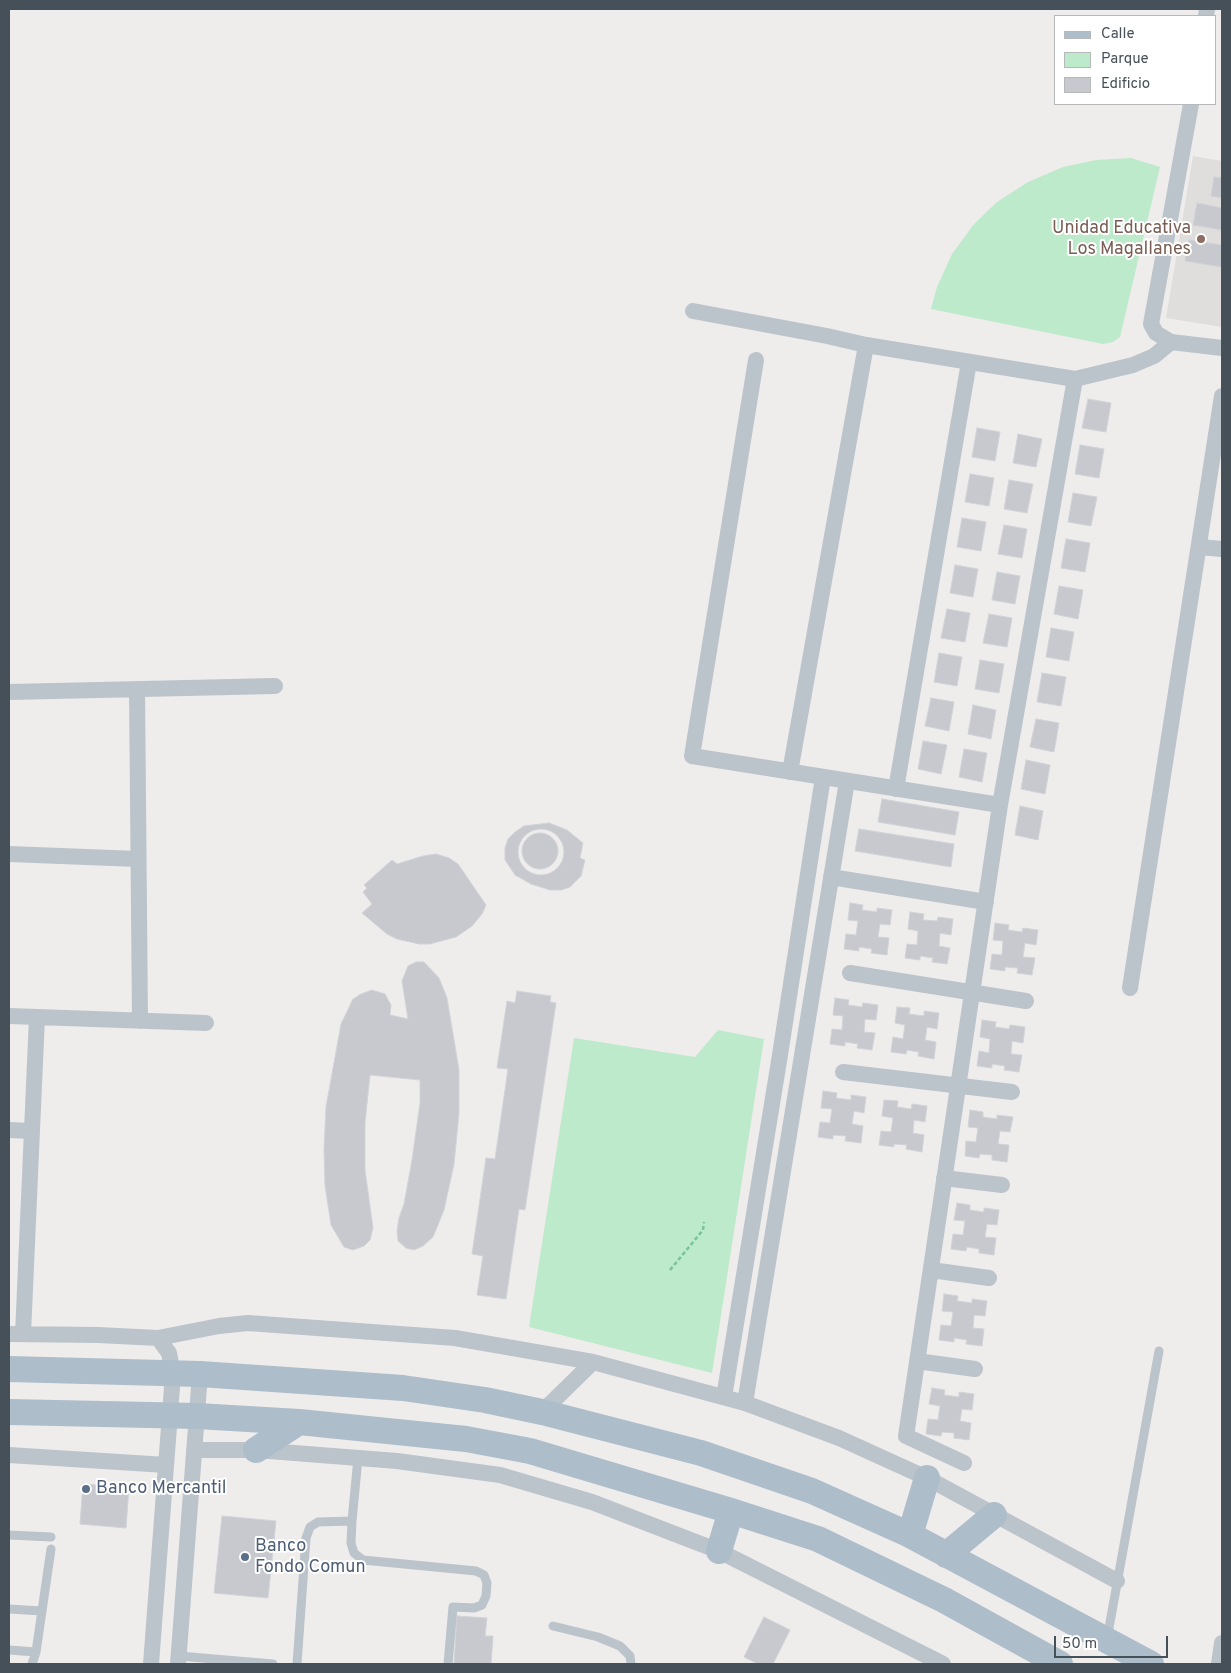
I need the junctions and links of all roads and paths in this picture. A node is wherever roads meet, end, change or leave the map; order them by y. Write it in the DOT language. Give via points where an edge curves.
graph roads {
  1 [pos="1191,105"];
  2 [pos="693,311"];
  3 [pos="1171,342"];
  4 [pos="866,346"];
  5 [pos="1222,348"];
  6 [pos="756,360"];
  7 [pos="969,362"];
  8 [pos="1075,378"];
  9 [pos="1222,396"];
  10 [pos="1199,547"];
  11 [pos="1222,549"];
  12 [pos="275,686"];
  13 [pos="137,689"];
  14 [pos="9,692"];
  15 [pos="790,772"];
  16 [pos="823,777"];
  17 [pos="847,781"];
  18 [pos="896,789"];
  19 [pos="1000,806"];
  20 [pos="9,854"];
  21 [pos="138,859"];
  22 [pos="831,877"];
  23 [pos="986,902"];
  24 [pos="850,973"];
  25 [pos="1130,988"];
  26 [pos="972,992"];
  27 [pos="1026,1001"];
  28 [pos="9,1016"];
  29 [pos="37,1017"];
  30 [pos="140,1021"];
  31 [pos="206,1023"];
  32 [pos="780,1055"];
  33 [pos="801,1058"];
  34 [pos="844,1072"];
  35 [pos="958,1085"];
  36 [pos="1012,1092"];
  37 [pos="9,1130"];
  38 [pos="32,1131"];
  39 [pos="944,1178"];
  40 [pos="1002,1185"];
  41 [pos="704,1222"];
  42 [pos="670,1270"];
  43 [pos="931,1270"];
  44 [pos="989,1278"];
  45 [pos="16,1334"];
  46 [pos="158,1338"];
  47 [pos="1159,1351"];
  48 [pos="917,1361"];
  49 [pos="593,1362"];
  50 [pos="9,1369"];
  51 [pos="975,1369"];
  52 [pos="173,1374"];
  53 [pos="200,1374"];
  54 [pos="724,1397"];
  55 [pos="745,1403"];
  56 [pos="9,1412"];
  57 [pos="542,1412"];
  58 [pos="169,1415"];
  59 [pos="197,1416"];
  60 [pos="299,1422"];
  61 [pos="194,1450"];
  62 [pos="256,1450"];
  63 [pos="9,1455"];
  64 [pos="358,1458"];
  65 [pos="964,1463"];
  66 [pos="166,1466"];
  67 [pos="927,1478"];
  68 [pos="731,1511"];
  69 [pos="994,1516"];
  70 [pos="352,1522"];
  71 [pos="9,1535"];
  72 [pos="910,1535"];
  73 [pos="52,1537"];
  74 [pos="51,1549"];
  75 [pos="719,1551"];
  76 [pos="946,1555"];
  77 [pos="1117,1582"];
  78 [pos="9,1609"];
  79 [pos="42,1611"];
  80 [pos="553,1626"];
  81 [pos="1106,1640"];
  82 [pos="1222,1643"];
  83 [pos="9,1650"];
  84 [pos="36,1652"];
  85 [pos="178,1660"];
  86 [pos="1220,1662"];
  87 [pos="32,1664"];
  88 [pos="151,1664"];
  89 [pos="273,1664"];
  90 [pos="297,1664"];
  91 [pos="448,1664"];
  92 [pos="631,1664"];
  93 [pos="944,1664"];
  94 [pos="1060,1664"];
  95 [pos="1151,1664"];
  1 -- 3 [label="street" via="1151,324 1156,333"];
  2 -- 4 [label="street"];
  3 -- 5 [label="street"];
  3 -- 8 [label="street" via="1154,356 1133,365"];
  4 -- 7 [label="street"];
  4 -- 15 [label="street"];
  6 -- 15 [label="street" via="692,756"];
  7 -- 8 [label="street"];
  7 -- 18 [label="street"];
  8 -- 19 [label="street"];
  9 -- 10 [label="street"];
  10 -- 11 [label="street"];
  10 -- 25 [label="street"];
  12 -- 13 [label="street"];
  13 -- 14 [label="street"];
  13 -- 21 [label="street"];
  15 -- 16 [label="street"];
  16 -- 17 [label="street"];
  16 -- 32 [label="street"];
  17 -- 18 [label="street"];
  17 -- 22 [label="street"];
  18 -- 19 [label="street"];
  19 -- 23 [label="street"];
  20 -- 21 [label="street"];
  21 -- 30 [label="street"];
  22 -- 23 [label="street"];
  22 -- 33 [label="street"];
  23 -- 26 [label="street"];
  24 -- 26 [label="street"];
  26 -- 27 [label="street"];
  26 -- 35 [label="street"];
  28 -- 29 [label="street"];
  29 -- 30 [label="street"];
  29 -- 38 [label="street"];
  30 -- 31 [label="street"];
  32 -- 33 [label="street"];
  32 -- 54 [label="street"];
  33 -- 55 [label="street"];
  34 -- 35 [label="street"];
  35 -- 36 [label="street"];
  35 -- 39 [label="street"];
  37 -- 38 [label="street"];
  38 -- 45 [label="street"];
  39 -- 40 [label="street"];
  39 -- 43 [label="street"];
  41 -- 42 [label="path" via="703,1230"];
  43 -- 44 [label="street"];
  43 -- 48 [label="street"];
  45 -- 46 [label="street"];
  46 -- 49 [label="street" via="248,1323 455,1338"];
  46 -- 52 [label="street" via="169,1353"];
  47 -- 77 [label="lane"];
  48 -- 51 [label="street"];
  48 -- 65 [label="street" via="906,1436"];
  49 -- 54 [label="street"];
  49 -- 57 [label="street"];
  50 -- 52 [label="main road"];
  52 -- 53 [label="main road"];
  52 -- 58 [label="street"];
  53 -- 57 [label="main road" via="403,1388"];
  53 -- 59 [label="street"];
  54 -- 55 [label="street"];
  55 -- 67 [label="street" via="839,1438"];
  56 -- 58 [label="main road"];
  57 -- 72 [label="main road" via="701,1453 812,1491"];
  58 -- 59 [label="main road"];
  58 -- 66 [label="street"];
  59 -- 60 [label="main road"];
  59 -- 61 [label="street"];
  60 -- 62 [label="main road"];
  60 -- 68 [label="main road" via="466,1439 530,1451"];
  61 -- 62 [label="street"];
  61 -- 85 [label="street"];
  62 -- 64 [label="street"];
  63 -- 66 [label="street"];
  64 -- 70 [label="lane"];
  64 -- 75 [label="street" via="396,1460 500,1475 592,1502"];
  66 -- 88 [label="street"];
  67 -- 69 [label="street"];
  67 -- 72 [label="main road"];
  68 -- 75 [label="main road"];
  68 -- 94 [label="main road" via="818,1539 944,1600"];
  69 -- 76 [label="main road"];
  69 -- 77 [label="street"];
  70 -- 90 [label="lane" via="318,1522 310,1527 306,1538"];
  70 -- 91 [label="lane" via="351,1544 354,1553 363,1560 476,1571 484,1575 487,1583 482,1604 474,1608 453,1607"];
  71 -- 73 [label="lane"];
  72 -- 76 [label="main road"];
  74 -- 79 [label="lane"];
  75 -- 93 [label="street"];
  76 -- 81 [label="main road"];
  77 -- 81 [label="lane"];
  78 -- 79 [label="lane"];
  79 -- 84 [label="lane"];
  80 -- 92 [label="lane" via="620,1646 630,1656"];
  81 -- 95 [label="main road"];
  82 -- 86 [label="street"];
  83 -- 84 [label="lane"];
  84 -- 87 [label="lane"];
  85 -- 89 [label="lane"];
}
